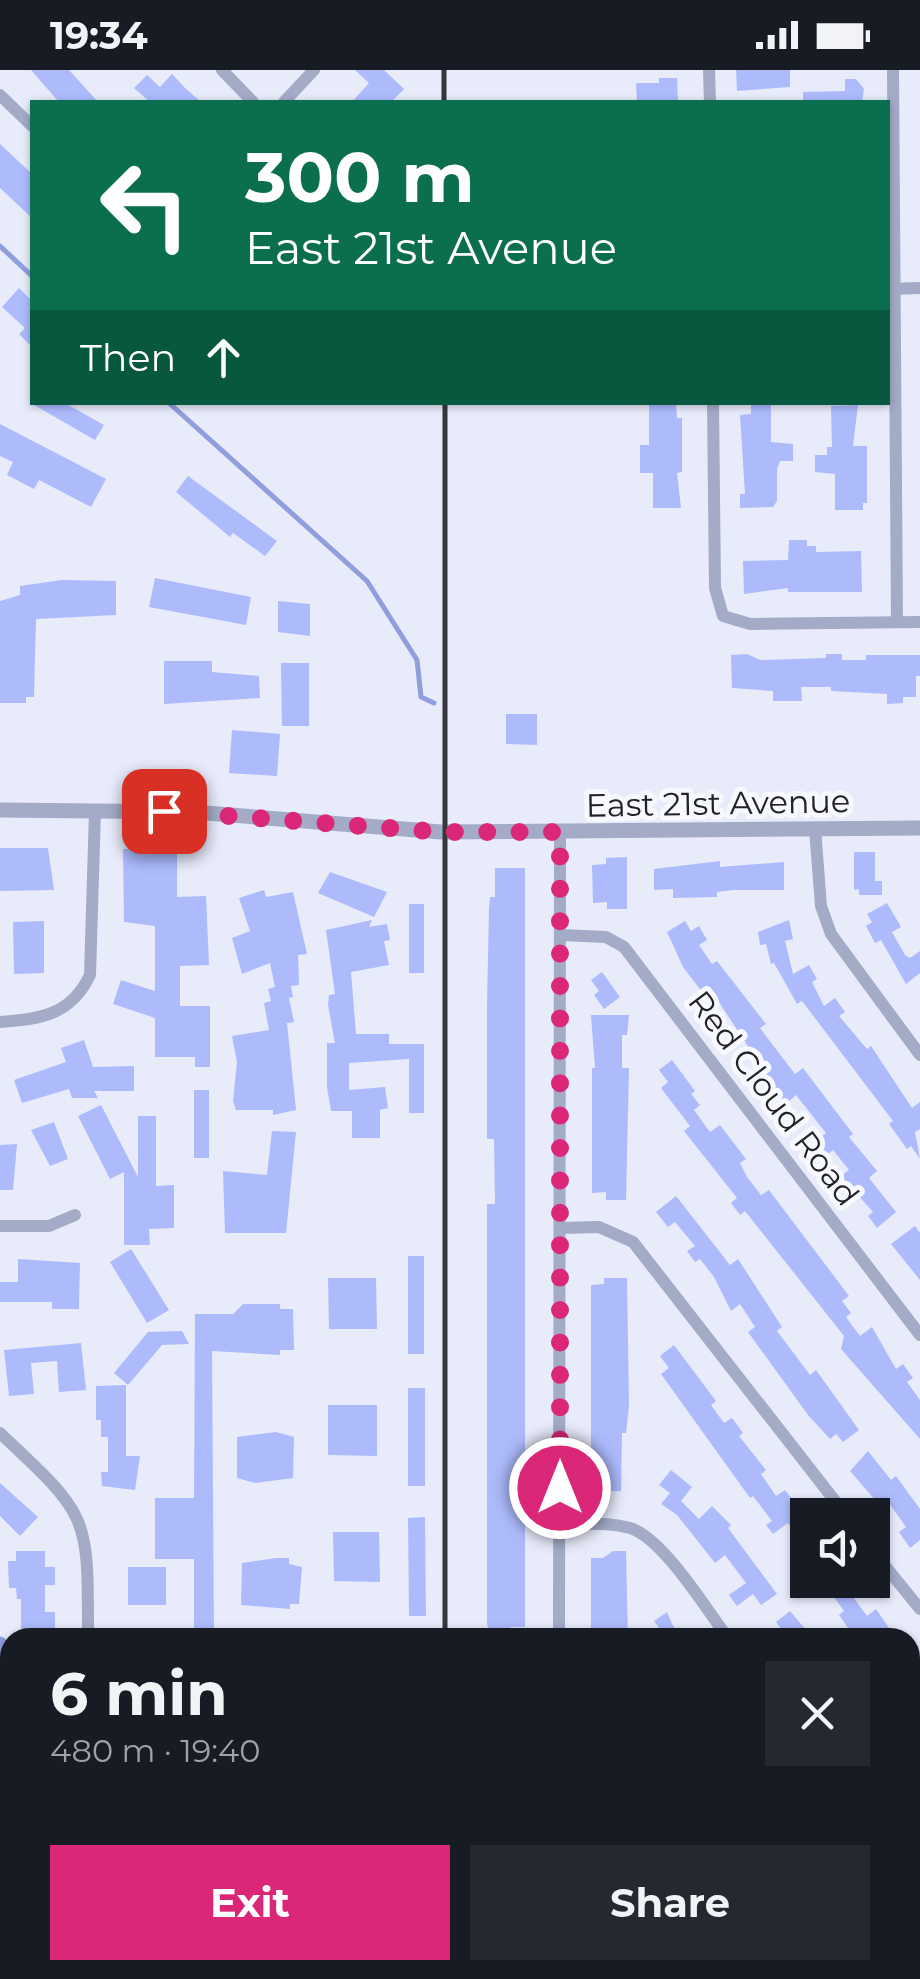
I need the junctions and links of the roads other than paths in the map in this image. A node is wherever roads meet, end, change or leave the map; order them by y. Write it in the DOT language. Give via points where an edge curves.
graph roads {
  1 [pos="222,70"];
  2 [pos="314,70"];
  3 [pos="709,70"];
  4 [pos="893,70"];
  5 [pos="0,95"];
  6 [pos="251,100"];
  7 [pos="286,100"];
  8 [pos="710,100"];
  9 [pos="30,124"];
  10 [pos="920,288"];
  11 [pos="890,289"];
  12 [pos="713,405"];
  13 [pos="898,622"];
  14 [pos="920,622"];
  15 [pos="0,810"];
  16 [pos="95,810"];
  17 [pos="920,828"];
  18 [pos="815,829"];
  19 [pos="560,832"];
  20 [pos="562,935"];
  21 [pos="0,1022"];
  22 [pos="920,1056"];
  23 [pos="75,1215"];
  24 [pos="0,1226"];
  25 [pos="560,1228"];
  26 [pos="920,1335"];
  27 [pos="0,1433"];
  28 [pos="833,1498"];
  29 [pos="560,1524"];
  30 [pos="890,1572"];
  31 [pos="920,1610"];
  32 [pos="88,1628"];
  33 [pos="559,1628"];
  34 [pos="720,1628"];
  1 -- 6 [label="street"];
  2 -- 7 [label="street"];
  3 -- 8 [label="street"];
  4 -- 11 [label="street"];
  5 -- 9 [label="street"];
  10 -- 11 [label="street"];
  11 -- 13 [label="street"];
  12 -- 13 [label="street" via="715,588 723,616 750,624"];
  13 -- 14 [label="street"];
  15 -- 16 [label="street, East 21st Avenue"];
  16 -- 19 [label="street, East 21st Avenue"];
  16 -- 21 [label="street" via="90,975 64,1010"];
  17 -- 18 [label="street, East 21st Avenue"];
  18 -- 19 [label="street, East 21st Avenue"];
  18 -- 22 [label="street" via="821,906 831,934"];
  19 -- 20 [label="street"];
  20 -- 25 [label="street"];
  20 -- 26 [label="street, Red Cloud Road" via="606,937 624,947"];
  23 -- 24 [label="street" via="50,1226"];
  25 -- 28 [label="street" via="599,1227 634,1242"];
  25 -- 29 [label="street"];
  27 -- 32 [label="street" via="68,1498 81,1520 88,1546"];
  29 -- 33 [label="street"];
  29 -- 34 [label="street" via="614,1525 653,1540"];
  30 -- 31 [label="street"];
}
